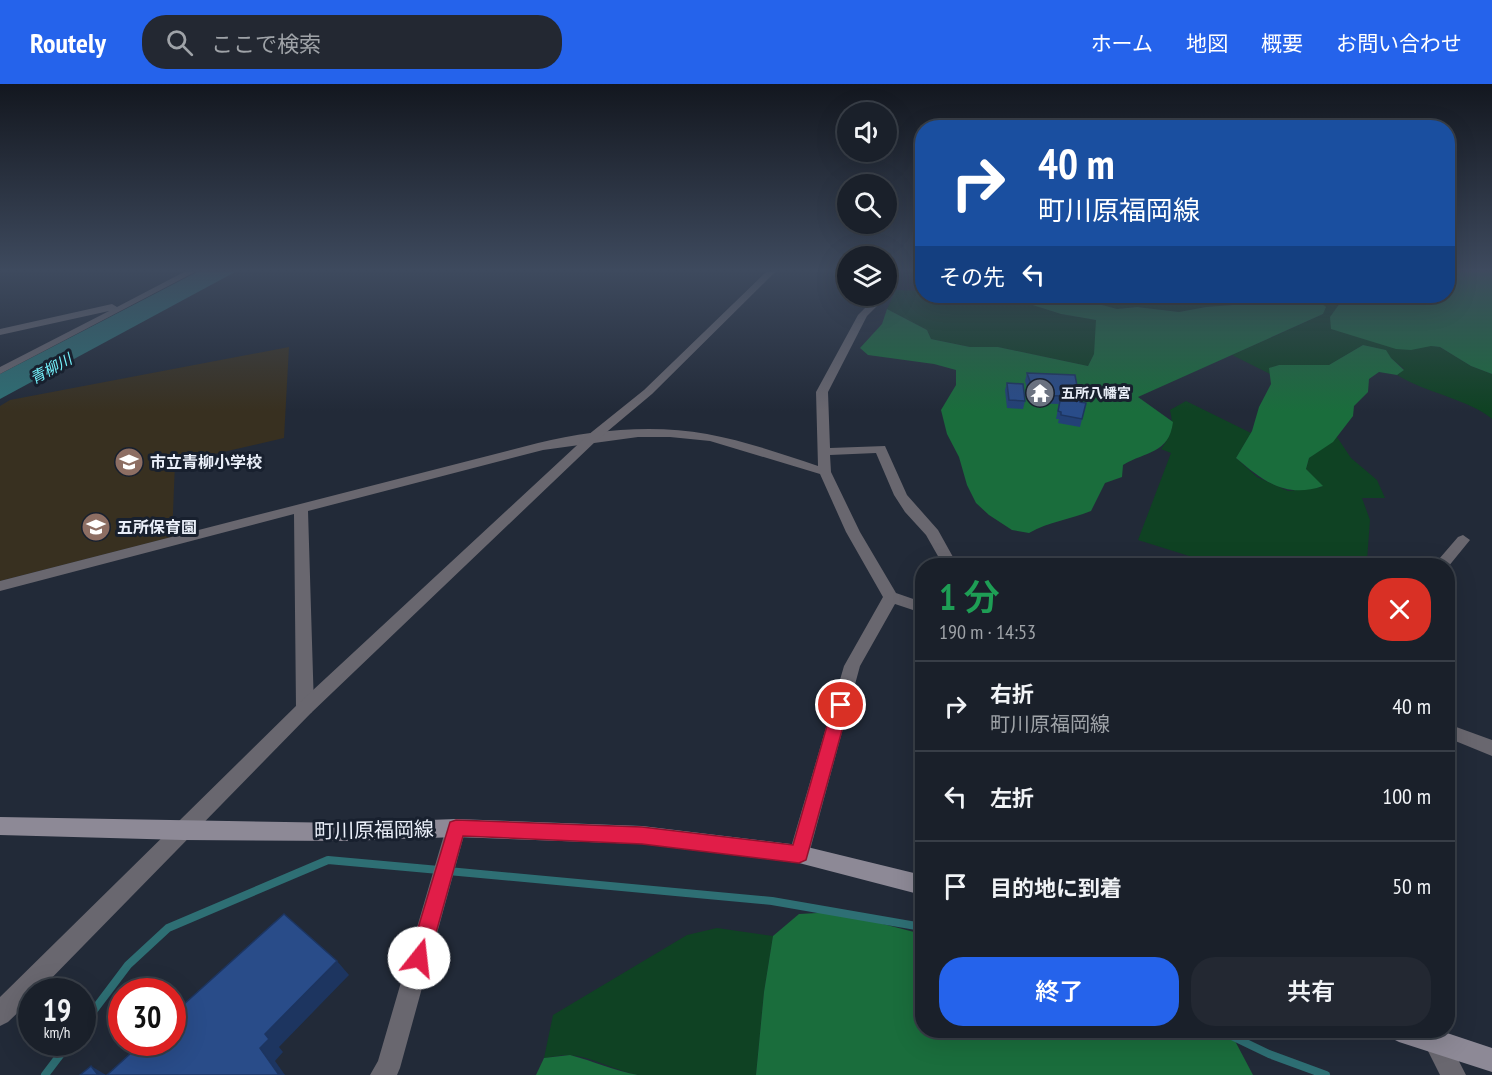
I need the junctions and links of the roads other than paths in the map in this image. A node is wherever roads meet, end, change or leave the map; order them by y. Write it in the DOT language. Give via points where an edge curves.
graph roads {
  1 [pos="63,318"];
  2 [pos="102,318"];
  3 [pos="724,318"];
  4 [pos="861,318"];
  5 [pos="0,332"];
  6 [pos="0,371"];
  7 [pos="592,438"];
  8 [pos="824,452"];
  9 [pos="825,472"];
  10 [pos="301,508"];
  11 [pos="1463,540"];
  12 [pos="945,558"];
  13 [pos="1447,558"];
  14 [pos="0,586"];
  15 [pos="891,597"];
  16 [pos="915,606"];
  17 [pos="305,708"];
  18 [pos="1455,734"];
  19 [pos="1492,748"];
  20 [pos="0,826"];
  21 [pos="456,828"];
  22 [pos="183,831"];
  23 [pos="799,854"];
  24 [pos="915,883"];
  25 [pos="0,1014"];
  26 [pos="1422,1038"];
  27 [pos="1436,1043"];
  28 [pos="1492,1060"];
  29 [pos="382,1075"];
  30 [pos="1454,1075"];
  1 -- 5 [label="street"];
  2 -- 6 [label="street"];
  3 -- 7 [label="street" via="648,392"];
  4 -- 8 [label="street" via="822,392"];
  7 -- 9 [label="street" via="670,434 726,442"];
  7 -- 10 [label="street" via="542,446"];
  7 -- 17 [label="street"];
  8 -- 9 [label="street"];
  8 -- 12 [label="street" via="881,449 894,484 935,537"];
  9 -- 15 [label="street"];
  10 -- 14 [label="street"];
  10 -- 17 [label="street"];
  11 -- 13 [label="street"];
  15 -- 16 [label="street"];
  15 -- 23 [label="street" via="852,666"];
  17 -- 22 [label="street"];
  18 -- 19 [label="street"];
  20 -- 22 [label="main road, 町川原福岡線"];
  21 -- 22 [label="main road, 町川原福岡線"];
  21 -- 23 [label="main road, 町川原福岡線" via="642,835"];
  21 -- 29 [label="street" via="388,1068"];
  22 -- 25 [label="street"];
  23 -- 24 [label="main road, 町川原福岡線"];
  26 -- 27 [label="main road"];
  27 -- 28 [label="main road"];
  27 -- 30 [label="street"];
}
